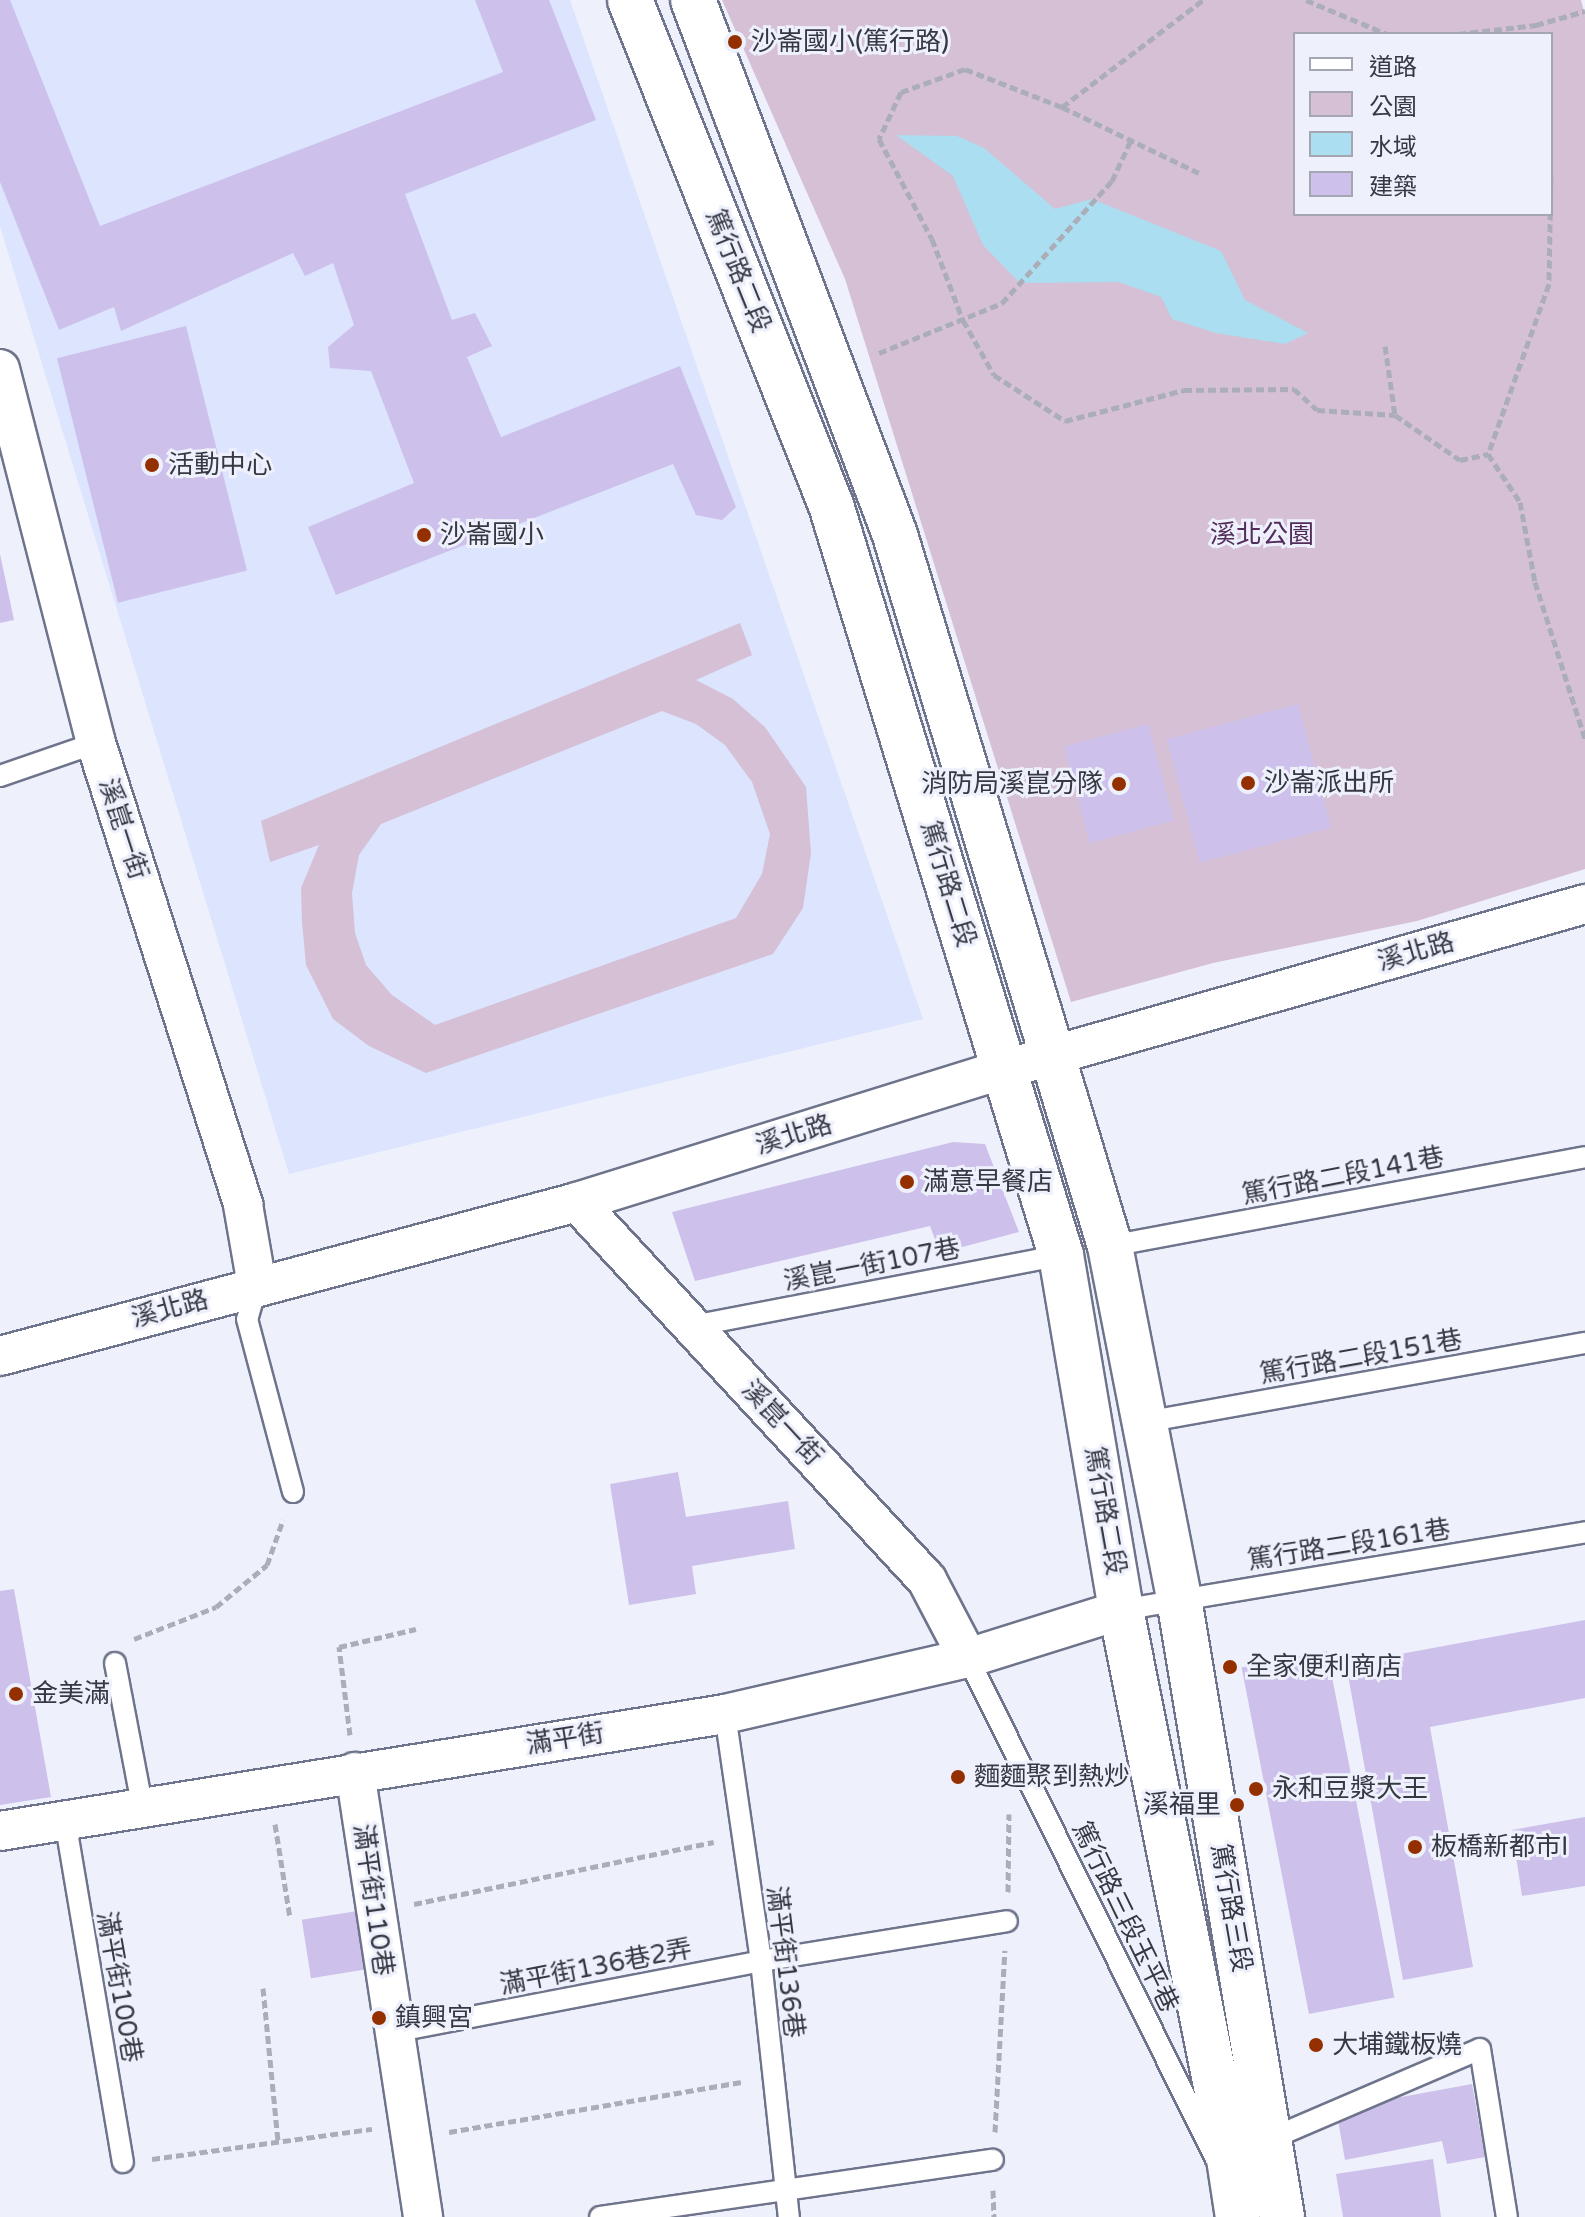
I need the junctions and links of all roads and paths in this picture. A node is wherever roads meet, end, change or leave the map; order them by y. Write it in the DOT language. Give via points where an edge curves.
graph roads {
  1 [pos="630,0"];
  2 [pos="693,0"];
  3 [pos="1203,0"];
  4 [pos="1306,0"];
  5 [pos="1585,11"];
  6 [pos="1536,25"];
  7 [pos="1382,32"];
  8 [pos="1475,32"];
  9 [pos="1537,32"];
  10 [pos="1062,107"];
  11 [pos="1131,140"];
  12 [pos="1199,173"];
  13 [pos="1550,216"];
  14 [pos="963,320"];
  15 [pos="1385,346"];
  16 [pos="879,353"];
  17 [pos="0,369"];
  18 [pos="1395,415"];
  19 [pos="1488,454"];
  20 [pos="1585,739"];
  21 [pos="96,743"];
  22 [pos="0,776"];
  23 [pos="1585,904"];
  24 [pos="1054,1055"];
  25 [pos="1005,1069"];
  26 [pos="1585,1157"];
  27 [pos="577,1202"];
  28 [pos="1110,1246"];
  29 [pos="1061,1255"];
  30 [pos="257,1285"];
  31 [pos="693,1326"];
  32 [pos="1585,1343"];
  33 [pos="0,1356"];
  34 [pos="1145,1422"];
  35 [pos="293,1492"];
  36 [pos="1585,1532"];
  37 [pos="1179,1599"];
  38 [pos="1121,1610"];
  39 [pos="416,1629"];
  40 [pos="968,1658"];
  41 [pos="115,1663"];
  42 [pos="725,1714"];
  43 [pos="1011,1745"];
  44 [pos="355,1772"];
  45 [pos="268,1784"];
  46 [pos="143,1810"];
  47 [pos="65,1820"];
  48 [pos="0,1831"];
  49 [pos="743,1836"];
  50 [pos="374,1912"];
  51 [pos="290,1918"];
  52 [pos="1007,1921"];
  53 [pos="761,1961"];
  54 [pos="263,1988"];
  55 [pos="393,2032"];
  56 [pos="773,2077"];
  57 [pos="408,2132"];
  58 [pos="1270,2139"];
  59 [pos="278,2142"];
  60 [pos="993,2160"];
  61 [pos="123,2162"];
  62 [pos="785,2191"];
  63 [pos="1237,2208"];
  64 [pos="423,2217"];
  65 [pos="600,2217"];
  66 [pos="789,2217"];
  67 [pos="994,2217"];
  68 [pos="1282,2217"];
  69 [pos="1507,2217"];
  1 -- 25 [label="street, 篤行路二段" via="831,505"];
  2 -- 24 [label="street, 篤行路二段" via="895,535"];
  3 -- 10 [label="path"];
  4 -- 7 [label="path"];
  5 -- 6 [label="path"];
  6 -- 8 [label="path"];
  6 -- 9 [label="path"];
  10 -- 11 [label="path"];
  10 -- 14 [label="path" via="965,69 901,92 879,139 932,239"];
  11 -- 12 [label="path"];
  11 -- 14 [label="path" via="1112,181 1002,303"];
  13 -- 19 [label="path" via="1549,284"];
  14 -- 16 [label="path"];
  14 -- 18 [label="path" via="994,375 1065,421 1184,390 1294,389 1317,410"];
  15 -- 18 [label="path"];
  17 -- 21 [label="street, 溪崑一街"];
  18 -- 19 [label="path" via="1460,460"];
  19 -- 20 [label="path" via="1520,502 1535,582"];
  21 -- 22 [label="lane"];
  21 -- 30 [label="street, 溪崑一街" via="243,1205"];
  23 -- 24 [label="street, 溪北路"];
  24 -- 25 [label="street, 溪北路"];
  24 -- 28 [label="street, 篤行路二段"];
  25 -- 27 [label="street, 溪北路"];
  25 -- 29 [label="street, 篤行路二段"];
  26 -- 28 [label="lane, 篤行路二段141巷"];
  27 -- 30 [label="street, 溪北路"];
  27 -- 31 [label="street, 溪崑一街"];
  28 -- 34 [label="street, 篤行路二段"];
  29 -- 31 [label="lane, 溪崑一街107巷"];
  29 -- 38 [label="street, 篤行路二段"];
  30 -- 33 [label="street, 溪北路"];
  30 -- 35 [label="lane" via="247,1319"];
  31 -- 40 [label="street, 溪崑一街" via="927,1580"];
  32 -- 34 [label="lane, 篤行路二段151巷"];
  34 -- 37 [label="street, 篤行路二段"];
  35 -- 41 [label="path" via="267,1565 216,1607 114,1647"];
  36 -- 37 [label="lane, 篤行路二段161巷"];
  37 -- 38 [label="lane, 篤行路二段161巷"];
  37 -- 58 [label="street, 篤行路三段"];
  38 -- 40 [label="street, 滿平街"];
  38 -- 63 [label="street, 篤行路三段"];
  39 -- 44 [label="path" via="339,1647"];
  40 -- 42 [label="street, 滿平街"];
  40 -- 43 [label="lane, 篤行路三段玉平巷"];
  41 -- 46 [label="lane"];
  42 -- 44 [label="street, 滿平街"];
  42 -- 49 [label="lane, 滿平街136巷"];
  43 -- 52 [label="path"];
  43 -- 63 [label="lane, 篤行路三段玉平巷"];
  44 -- 45 [label="street, 滿平街"];
  44 -- 50 [label="street, 滿平街110巷"];
  45 -- 46 [label="street, 滿平街"];
  45 -- 51 [label="path"];
  46 -- 47 [label="street, 滿平街"];
  47 -- 48 [label="street, 滿平街"];
  47 -- 61 [label="lane, 滿平街100巷"];
  49 -- 50 [label="path"];
  49 -- 53 [label="lane, 滿平街136巷"];
  50 -- 55 [label="street, 滿平街110巷"];
  52 -- 53 [label="lane, 滿平街136巷2弄"];
  52 -- 60 [label="path"];
  53 -- 55 [label="lane, 滿平街136巷2弄"];
  53 -- 56 [label="lane, 滿平街136巷"];
  54 -- 59 [label="path"];
  55 -- 57 [label="street, 滿平街110巷"];
  56 -- 57 [label="path"];
  56 -- 62 [label="lane, 滿平街136巷"];
  57 -- 59 [label="path"];
  57 -- 64 [label="street, 滿平街110巷"];
  58 -- 68 [label="street, 篤行路三段"];
  58 -- 69 [label="lane" via="1480,2049"];
  59 -- 61 [label="path"];
  60 -- 62 [label="lane"];
  60 -- 67 [label="path"];
  62 -- 65 [label="lane"];
  62 -- 66 [label="lane, 滿平街136巷"];
}
